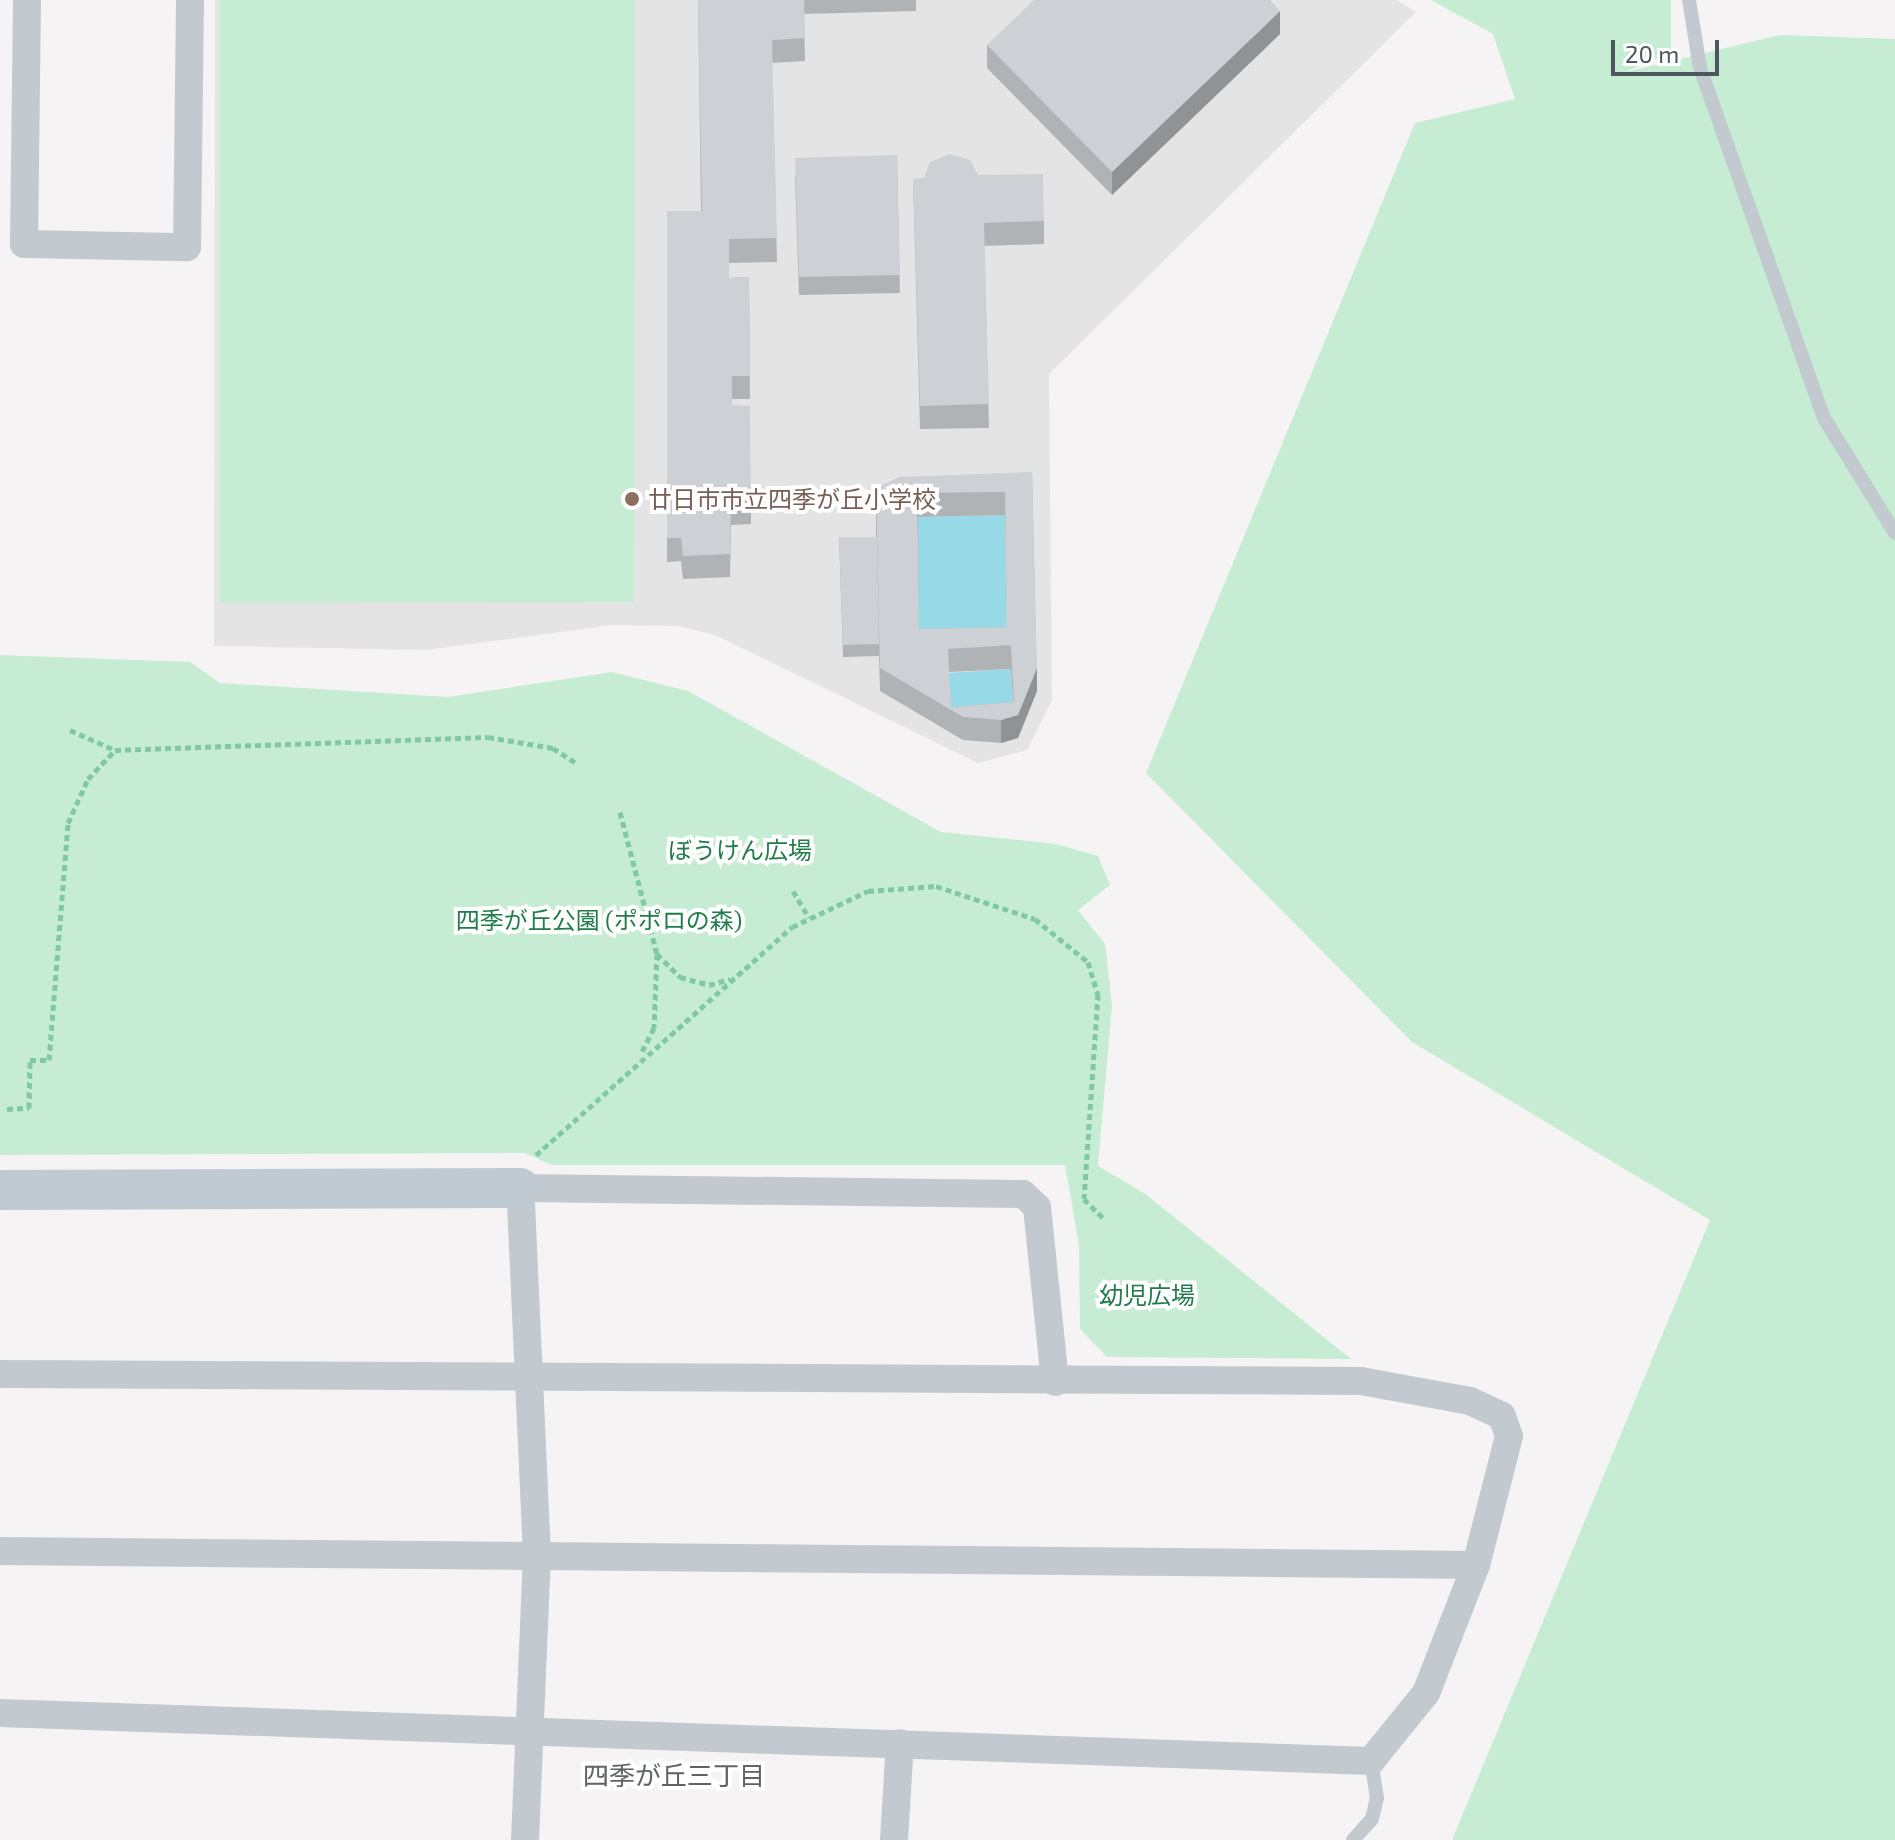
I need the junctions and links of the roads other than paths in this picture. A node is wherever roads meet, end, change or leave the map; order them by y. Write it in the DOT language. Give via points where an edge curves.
graph roads {
  1 [pos="27,0"];
  2 [pos="190,0"];
  3 [pos="1689,0"];
  4 [pos="12,243"];
  5 [pos="1895,533"];
  6 [pos="528,1172"];
  7 [pos="0,1190"];
  8 [pos="533,1372"];
  9 [pos="0,1374"];
  10 [pos="1055,1382"];
  11 [pos="0,1551"];
  12 [pos="537,1556"];
  13 [pos="1476,1565"];
  14 [pos="0,1713"];
  15 [pos="529,1729"];
  16 [pos="900,1743"];
  17 [pos="1371,1761"];
  18 [pos="525,1840"];
  19 [pos="894,1840"];
  20 [pos="1353,1840"];
  1 -- 4 [label="street"];
  2 -- 4 [label="street" via="187,247"];
  3 -- 5 [label="lane" via="1700,68 1824,418"];
  6 -- 7 [label="street"];
  6 -- 8 [label="street"];
  6 -- 10 [label="street" via="1023,1194 1037,1207"];
  8 -- 9 [label="street"];
  8 -- 10 [label="street"];
  8 -- 12 [label="street"];
  10 -- 13 [label="street" via="1361,1381 1470,1401 1502,1416 1509,1436"];
  11 -- 12 [label="street"];
  12 -- 13 [label="street"];
  12 -- 15 [label="street"];
  13 -- 17 [label="street" via="1426,1693"];
  14 -- 15 [label="street"];
  15 -- 16 [label="street"];
  15 -- 18 [label="street"];
  16 -- 17 [label="street"];
  16 -- 19 [label="street"];
  17 -- 20 [label="lane" via="1377,1798 1372,1819"];
}
